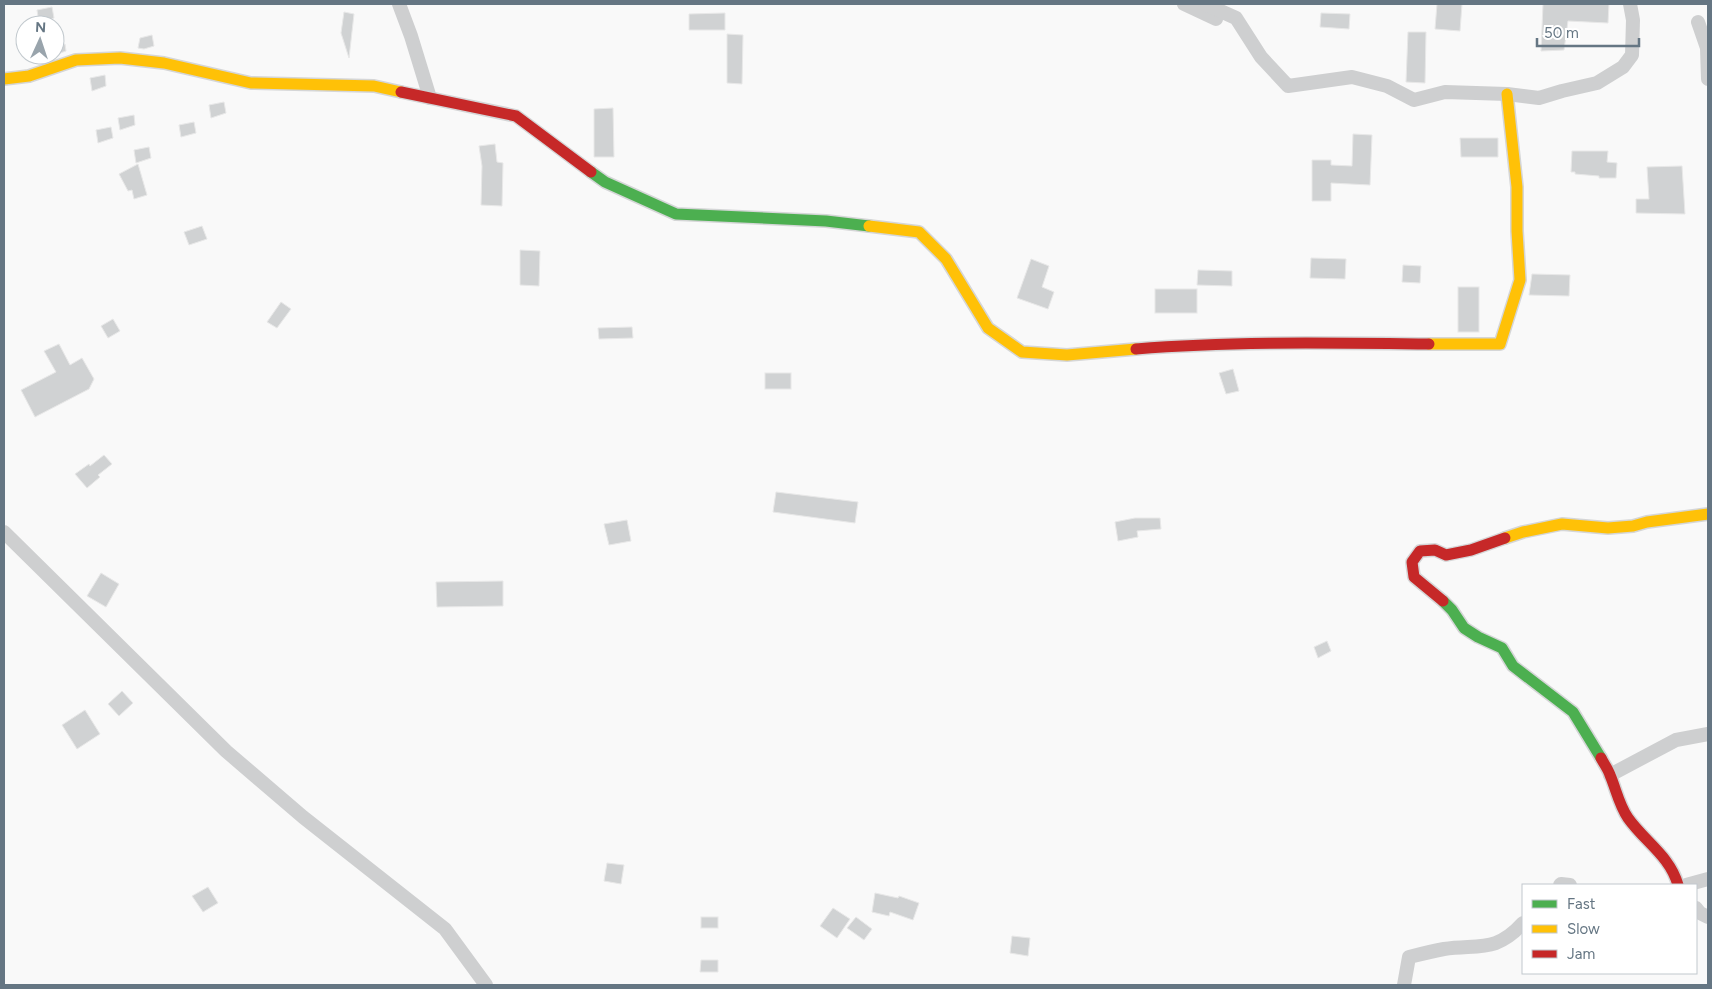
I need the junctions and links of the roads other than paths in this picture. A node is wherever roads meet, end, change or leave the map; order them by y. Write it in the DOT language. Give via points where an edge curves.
graph roads {
  1 [pos="399,4"];
  2 [pos="1184,4"];
  3 [pos="1205,4"];
  4 [pos="1630,4"];
  5 [pos="1698,22"];
  6 [pos="1244,31"];
  7 [pos="4,79"];
  8 [pos="1708,79"];
  9 [pos="1507,94"];
  10 [pos="430,98"];
  11 [pos="1708,514"];
  12 [pos="4,532"];
  13 [pos="1708,734"];
  14 [pos="1610,775"];
  15 [pos="1708,879"];
  16 [pos="1678,884"];
  17 [pos="1690,884"];
  18 [pos="1697,909"];
  19 [pos="1708,918"];
  20 [pos="1522,924"];
  21 [pos="486,985"];
  22 [pos="1404,985"];
  1 -- 10 [label="street"];
  2 -- 6 [label="street"];
  3 -- 6 [label="street" via="1236,18"];
  4 -- 9 [label="street" via="1634,20 1632,55 1622,67 1597,83 1539,98"];
  5 -- 8 [label="street" via="1707,48"];
  6 -- 9 [label="street" via="1288,86 1352,77 1387,86 1414,100 1445,92"];
  7 -- 10 [label="street" via="29,76 76,60 120,58 251,83 374,86"];
  9 -- 10 [label="street" via="1518,188 1516,231 1520,280 1500,344 1181,346 1067,355 1022,352 988,328 946,259 920,232 826,221 676,214 604,182 516,116"];
  11 -- 14 [label="street" via="1608,528 1562,524 1446,555 1435,550 1420,550 1412,562 1414,577 1435,592 1464,628 1502,648 1512,666 1573,712"];
  12 -- 21 [label="street" via="226,751 303,817 445,929"];
  13 -- 14 [label="street" via="1676,740"];
  14 -- 16 [label="street" via="1618,801 1628,818 1666,859"];
  15 -- 17 [label="street"];
  18 -- 19 [label="street"];
  20 -- 22 [label="street" via="1512,935 1489,946 1445,949 1410,957"];
}
